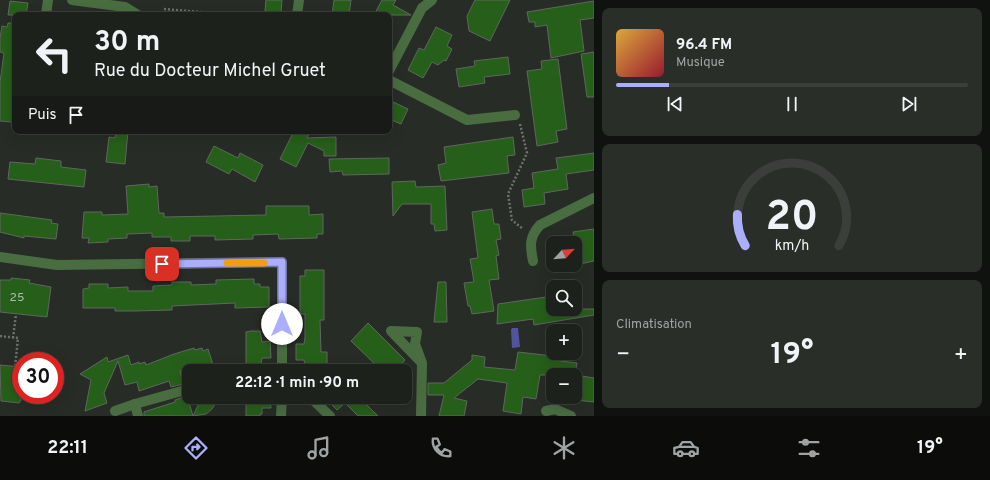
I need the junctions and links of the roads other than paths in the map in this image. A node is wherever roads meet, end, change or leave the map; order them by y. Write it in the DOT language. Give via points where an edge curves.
graph roads {
  1 [pos="48,0"];
  2 [pos="72,0"];
  3 [pos="298,0"];
  4 [pos="432,0"];
  5 [pos="46,12"];
  6 [pos="133,12"];
  7 [pos="297,12"];
  8 [pos="392,65"];
  9 [pos="392,82"];
  10 [pos="515,115"];
  11 [pos="594,198"];
  12 [pos="0,258"];
  13 [pos="533,261"];
  14 [pos="422,363"];
  15 [pos="283,364"];
  16 [pos="182,391"];
  17 [pos="135,404"];
  18 [pos="282,404"];
  19 [pos="317,404"];
  20 [pos="115,411"];
  21 [pos="546,411"];
  22 [pos="138,416"];
  23 [pos="281,416"];
  24 [pos="330,416"];
  25 [pos="421,416"];
  26 [pos="571,416"];
  1 -- 5 [label="street"];
  2 -- 6 [label="street" via="125,7"];
  3 -- 7 [label="street"];
  4 -- 8 [label="street" via="422,8"];
  9 -- 10 [label="street" via="467,120"];
  11 -- 13 [label="street" via="535,231 530,242"];
  12 -- 15 [label="street" via="57,265 282,262"];
  14 -- 25 [label="street"];
  16 -- 17 [label="street"];
  17 -- 20 [label="street"];
  17 -- 22 [label="street"];
  18 -- 23 [label="street"];
  19 -- 24 [label="street"];
  21 -- 26 [label="street" via="555,409"];
}
